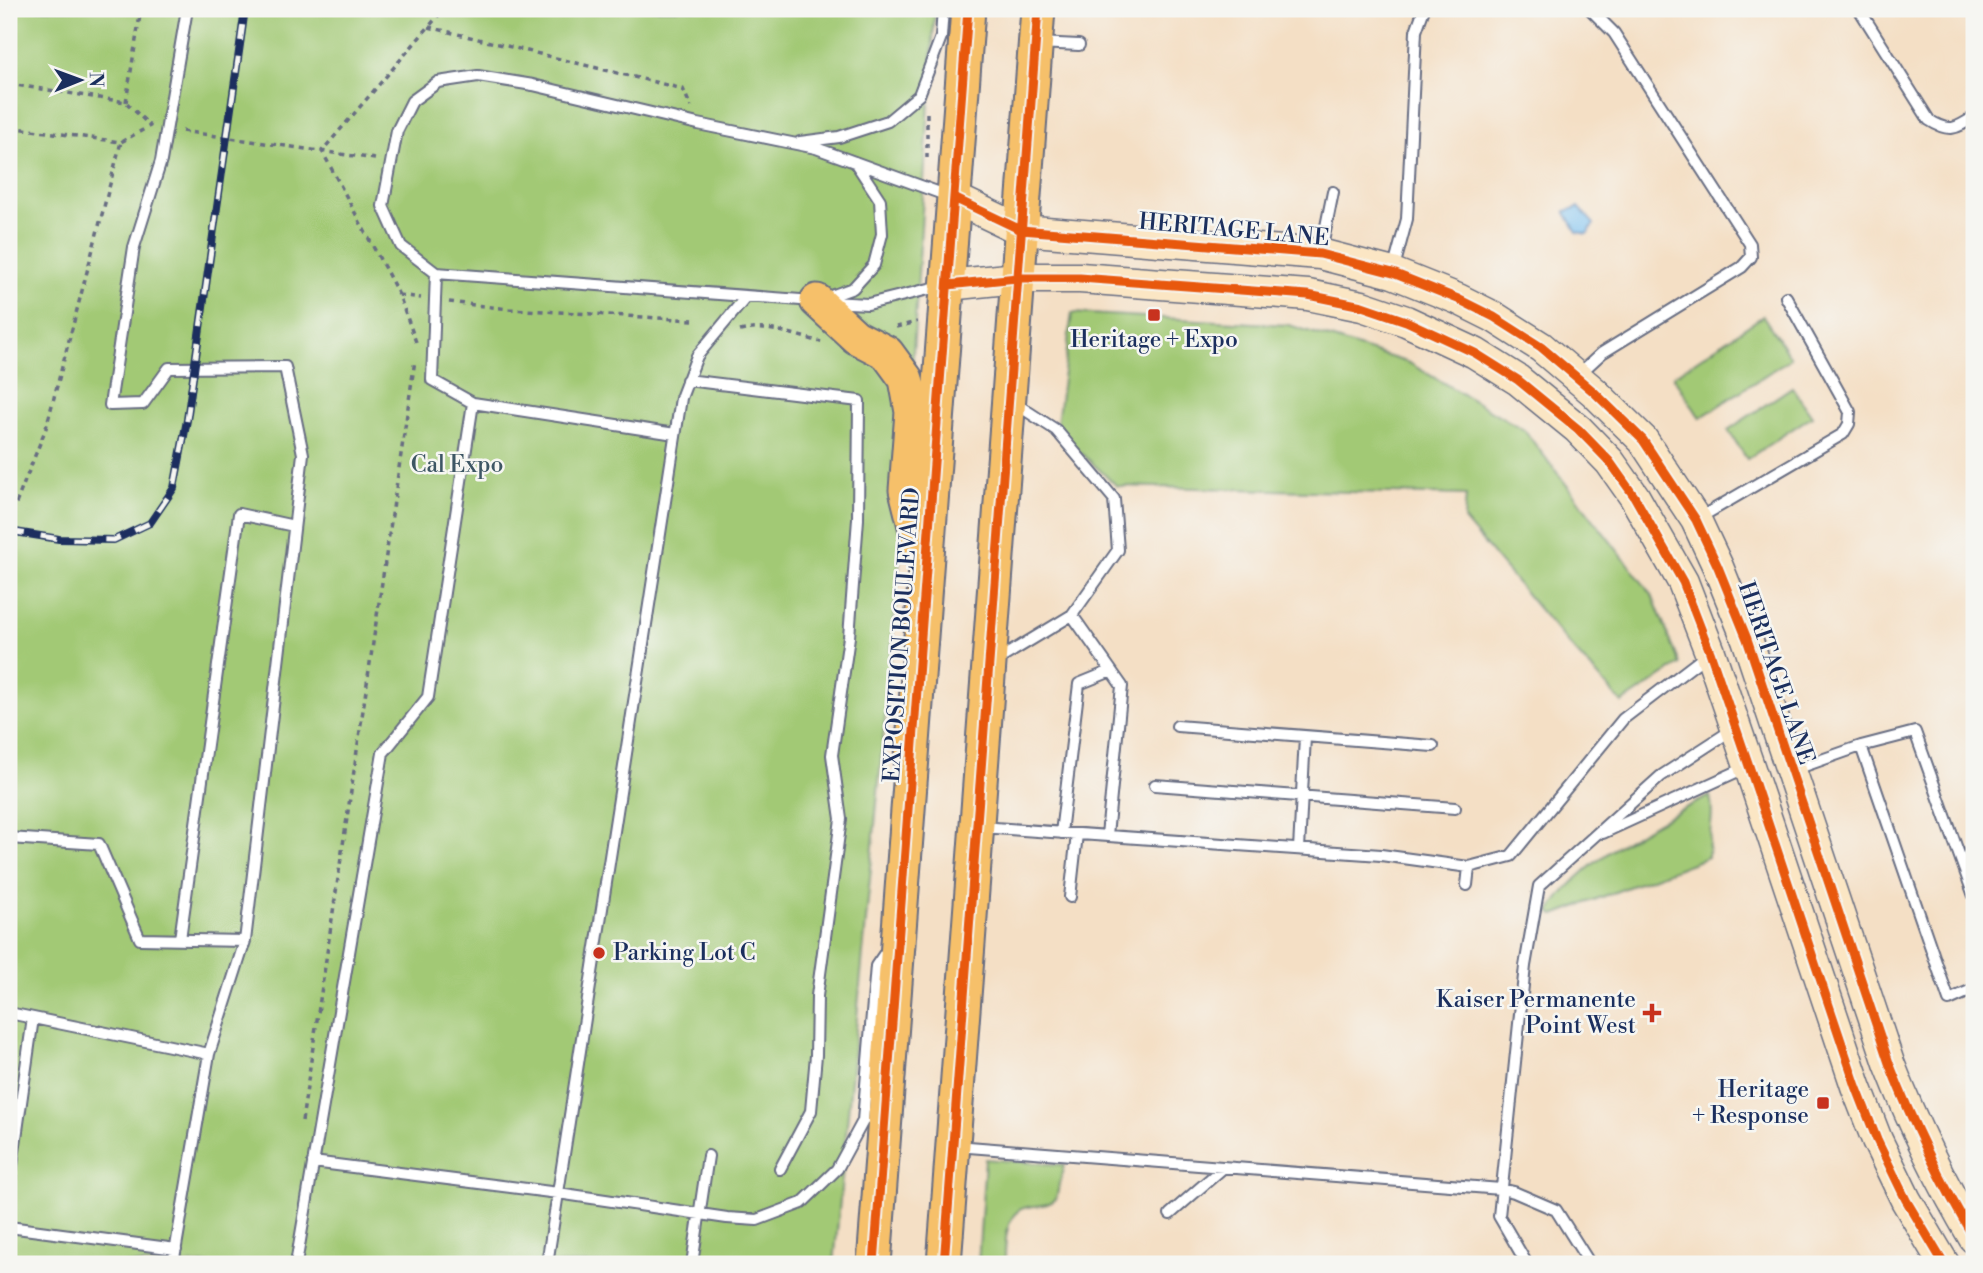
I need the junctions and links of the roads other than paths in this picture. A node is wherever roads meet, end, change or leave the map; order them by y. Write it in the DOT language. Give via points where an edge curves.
graph roads {
  1 [pos="187,9"];
  2 [pos="943,9"];
  3 [pos="968,9"];
  4 [pos="1038,9"];
  5 [pos="1423,9"];
  6 [pos="1590,9"];
  7 [pos="1859,9"];
  8 [pos="1035,43"];
  9 [pos="1079,45"];
  10 [pos="1974,117"];
  11 [pos="791,143"];
  12 [pos="855,162"];
  13 [pos="1333,192"];
  14 [pos="954,198"];
  15 [pos="1021,230"];
  16 [pos="1320,254"];
  17 [pos="436,273"];
  18 [pos="1392,273"];
  19 [pos="1017,278"];
  20 [pos="947,285"];
  21 [pos="746,297"];
  22 [pos="1786,297"];
  23 [pos="817,301"];
  24 [pos="1576,377"];
  25 [pos="687,380"];
  26 [pos="1008,398"];
  27 [pos="473,403"];
  28 [pos="675,434"];
  29 [pos="1696,520"];
  30 [pos="294,526"];
  31 [pos="926,569"];
  32 [pos="1072,615"];
  33 [pos="1710,652"];
  34 [pos="989,665"];
  35 [pos="1111,671"];
  36 [pos="1177,726"];
  37 [pos="1735,728"];
  38 [pos="1305,737"];
  39 [pos="1861,746"];
  40 [pos="1433,747"];
  41 [pos="1749,766"];
  42 [pos="1790,771"];
  43 [pos="1155,785"];
  44 [pos="1301,797"];
  45 [pos="1455,808"];
  46 [pos="977,827"];
  47 [pos="1061,832"];
  48 [pos="1076,834"];
  49 [pos="1107,835"];
  50 [pos="1594,836"];
  51 [pos="9,838"];
  52 [pos="1299,849"];
  53 [pos="1469,867"];
  54 [pos="1467,885"];
  55 [pos="1974,895"];
  56 [pos="1070,897"];
  57 [pos="898,933"];
  58 [pos="180,939"];
  59 [pos="245,941"];
  60 [pos="1974,989"];
  61 [pos="9,1013"];
  62 [pos="33,1018"];
  63 [pos="209,1054"];
  64 [pos="953,1145"];
  65 [pos="708,1156"];
  66 [pos="313,1162"];
  67 [pos="1224,1167"];
  68 [pos="780,1169"];
  69 [pos="9,1187"];
  70 [pos="1501,1189"];
  71 [pos="558,1193"];
  72 [pos="699,1214"];
  73 [pos="1170,1214"];
  74 [pos="9,1227"];
  75 [pos="1974,1238"];
  76 [pos="176,1249"];
  77 [pos="173,1264"];
  78 [pos="296,1264"];
  79 [pos="547,1264"];
  80 [pos="691,1264"];
  81 [pos="874,1264"];
  82 [pos="944,1264"];
  83 [pos="1527,1264"];
  84 [pos="1590,1264"];
  85 [pos="1944,1264"];
  1 -- 30 [label="lane" via="161,161 134,247 110,405 143,404 169,368 285,367 303,454"];
  2 -- 11 [label="lane" via="941,37 919,95 888,121 839,137"];
  3 -- 14 [label="main road, EXPOSITION BOULEVARD"];
  4 -- 8 [label="main road"];
  5 -- 18 [label="lane" via="1416,31 1407,219"];
  6 -- 24 [label="lane" via="1614,33 1750,244 1751,257 1742,267 1602,353"];
  7 -- 10 [label="lane" via="1929,120 1956,129"];
  8 -- 9 [label="lane"];
  8 -- 15 [label="main road"];
  11 -- 12 [label="lane"];
  11 -- 17 [label="lane" via="533,85 478,76 438,82 412,102 397,131 383,206 401,246"];
  12 -- 14 [label="lane"];
  12 -- 23 [label="lane" via="880,200 882,234 874,265 853,288"];
  13 -- 16 [label="lane"];
  14 -- 15 [label="main road, HERITAGE LANE"];
  14 -- 20 [label="main road, EXPOSITION BOULEVARD"];
  15 -- 16 [label="main road, HERITAGE LANE"];
  15 -- 19 [label="main road"];
  16 -- 18 [label="main road, HERITAGE LANE"];
  17 -- 21 [label="lane"];
  17 -- 27 [label="lane" via="432,380"];
  18 -- 24 [label="main road, HERITAGE LANE" via="1494,317 1541,347"];
  19 -- 20 [label="main road"];
  19 -- 26 [label="main road"];
  19 -- 33 [label="main road" via="1080,278 1308,295 1406,321 1475,353 1565,417 1611,462 1683,582"];
  20 -- 23 [label="lane" via="869,304"];
  20 -- 31 [label="main road, EXPOSITION BOULEVARD"];
  21 -- 23 [label="lane"];
  21 -- 25 [label="lane" via="696,356"];
  22 -- 29 [label="lane" via="1850,412 1849,424 1843,434"];
  23 -- 31 [label="main road" via="856,337 887,353 906,379 912,412 906,490"];
  24 -- 29 [label="main road, HERITAGE LANE" via="1643,440"];
  25 -- 28 [label="lane"];
  25 -- 68 [label="lane" via="859,401 858,519 849,638 832,755 841,819 817,996 811,1111"];
  26 -- 32 [label="lane" via="1056,430 1114,499 1118,550"];
  26 -- 34 [label="main road"];
  27 -- 28 [label="lane"];
  27 -- 66 [label="lane" via="428,697 383,754"];
  28 -- 71 [label="lane"];
  29 -- 42 [label="main road, HERITAGE LANE" via="1747,639"];
  30 -- 58 [label="lane" via="239,514"];
  30 -- 59 [label="lane"];
  31 -- 57 [label="main road, EXPOSITION BOULEVARD"];
  32 -- 34 [label="lane"];
  32 -- 35 [label="lane"];
  33 -- 37 [label="main road"];
  33 -- 53 [label="lane" via="1623,719 1511,856"];
  34 -- 46 [label="main road"];
  35 -- 47 [label="lane" via="1079,684"];
  35 -- 49 [label="lane" via="1122,686"];
  36 -- 38 [label="lane"];
  37 -- 41 [label="main road"];
  37 -- 50 [label="lane" via="1661,776"];
  38 -- 40 [label="lane"];
  38 -- 44 [label="lane"];
  39 -- 42 [label="lane"];
  39 -- 55 [label="lane" via="1915,732"];
  39 -- 60 [label="lane" via="1949,1000"];
  41 -- 50 [label="lane"];
  41 -- 85 [label="main road" via="1877,1140"];
  42 -- 75 [label="main road, HERITAGE LANE" via="1913,1124"];
  43 -- 44 [label="lane"];
  44 -- 45 [label="lane"];
  44 -- 52 [label="lane"];
  46 -- 47 [label="lane"];
  46 -- 64 [label="main road"];
  47 -- 48 [label="lane"];
  48 -- 49 [label="lane"];
  48 -- 56 [label="lane"];
  49 -- 52 [label="lane"];
  50 -- 70 [label="lane" via="1539,886 1525,966"];
  51 -- 58 [label="lane" via="99,844 140,939"];
  52 -- 53 [label="lane"];
  53 -- 54 [label="lane"];
  57 -- 72 [label="lane" via="876,966 863,1121 837,1169 802,1203 757,1220"];
  57 -- 81 [label="main road, EXPOSITION BOULEVARD"];
  58 -- 59 [label="lane"];
  59 -- 63 [label="lane"];
  61 -- 62 [label="lane"];
  62 -- 63 [label="lane"];
  62 -- 69 [label="lane"];
  63 -- 76 [label="lane"];
  64 -- 67 [label="lane"];
  64 -- 82 [label="main road"];
  65 -- 72 [label="lane"];
  66 -- 71 [label="lane"];
  66 -- 78 [label="lane"];
  67 -- 70 [label="lane"];
  67 -- 73 [label="lane"];
  70 -- 83 [label="lane" via="1499,1216"];
  70 -- 84 [label="lane" via="1556,1210"];
  71 -- 72 [label="lane"];
  71 -- 79 [label="lane"];
  72 -- 80 [label="lane"];
  74 -- 76 [label="lane"];
  76 -- 77 [label="lane"];
}
